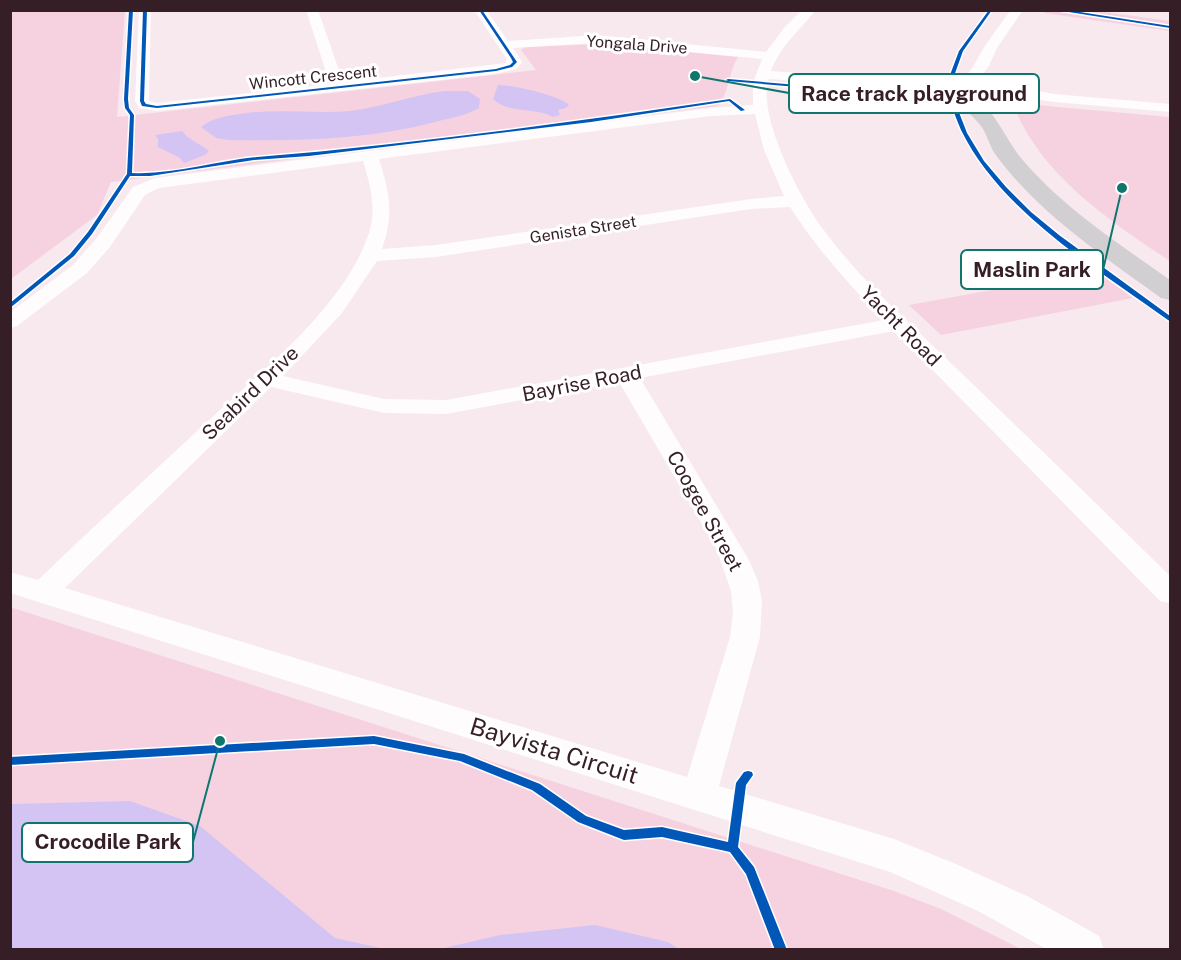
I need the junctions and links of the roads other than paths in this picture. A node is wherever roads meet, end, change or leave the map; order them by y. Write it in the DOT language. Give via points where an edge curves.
graph roads {
  1 [pos="145,10"];
  2 [pos="312,10"];
  3 [pos="480,10"];
  4 [pos="1017,10"];
  5 [pos="809,11"];
  6 [pos="504,45"];
  7 [pos="766,65"];
  8 [pos="982,66"];
  9 [pos="338,88"];
  10 [pos="962,90"];
  11 [pos="1002,94"];
  12 [pos="1170,108"];
  13 [pos="762,109"];
  14 [pos="989,123"];
  15 [pos="369,155"];
  16 [pos="795,201"];
  17 [pos="370,255"];
  18 [pos="1170,292"];
  19 [pos="10,322"];
  20 [pos="898,324"];
  21 [pos="626,374"];
  22 [pos="265,379"];
  23 [pos="10,582"];
  24 [pos="1170,592"];
  25 [pos="44,593"];
  26 [pos="699,795"];
  27 [pos="1085,950"];
  1 -- 9 [label="street, Wincott Crescent" via="144,105 166,107"];
  2 -- 9 [label="street"];
  3 -- 6 [label="street, Wincott Crescent"];
  4 -- 8 [label="street"];
  5 -- 7 [label="street" via="788,31"];
  6 -- 7 [label="street, Yongala Drive" via="597,39"];
  6 -- 9 [label="street, Wincott Crescent" via="515,62 505,69"];
  7 -- 10 [label="street, Yongala Drive" via="899,85"];
  7 -- 13 [label="street, Yacht Road" via="758,91"];
  8 -- 10 [label="street"];
  8 -- 11 [label="street"];
  10 -- 11 [label="street, Yongala Drive" via="983,102"];
  10 -- 14 [label="street"];
  11 -- 12 [label="street, Yongala Drive"];
  11 -- 14 [label="street"];
  13 -- 15 [label="street"];
  13 -- 16 [label="street, Yacht Road" via="777,164"];
  14 -- 18 [label="street" via="1003,150 1051,203"];
  15 -- 17 [label="street, Seabird Drive" via="383,210"];
  15 -- 19 [label="street" via="171,180 146,187 80,269"];
  16 -- 17 [label="street, Genista Street" via="751,204 436,251"];
  16 -- 20 [label="street, Yacht Road" via="848,272"];
  17 -- 22 [label="street, Seabird Drive" via="331,314"];
  20 -- 21 [label="street, Bayrise Road"];
  20 -- 24 [label="street, Yacht Road"];
  21 -- 22 [label="street, Bayrise Road" via="484,402 414,408 351,400"];
  21 -- 26 [label="street, Coogee Street" via="730,548 747,590 745,637"];
  22 -- 25 [label="street, Seabird Drive"];
  23 -- 25 [label="street, Bayvista Circuit"];
  25 -- 26 [label="street, Bayvista Circuit"];
  26 -- 27 [label="street, Bayvista Circuit" via="894,856 954,880"];
}
